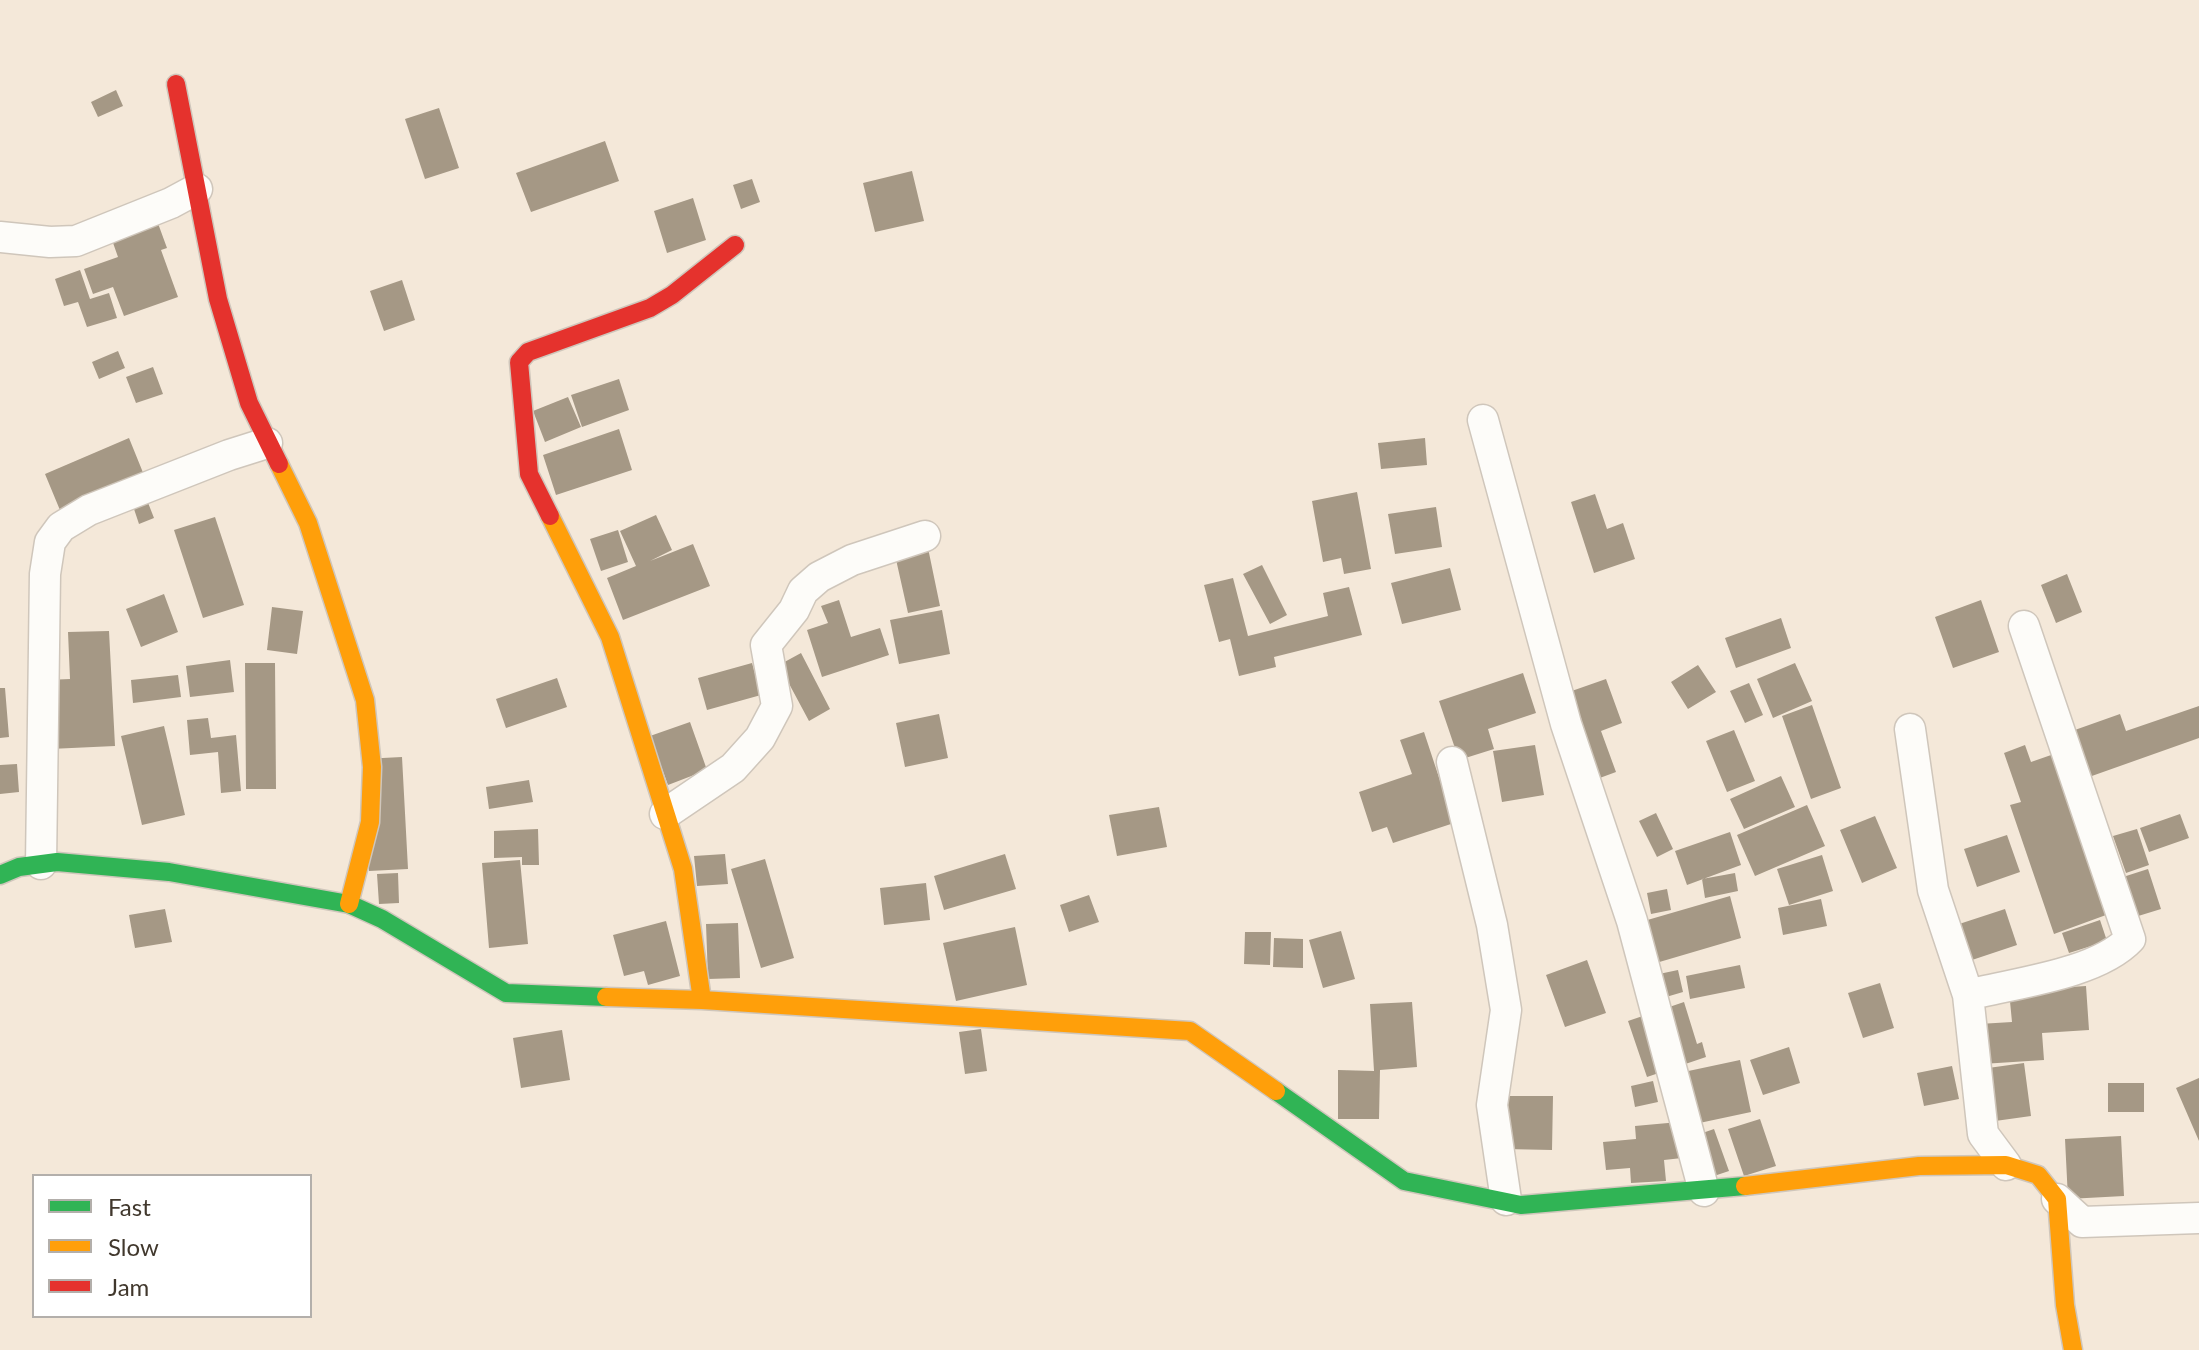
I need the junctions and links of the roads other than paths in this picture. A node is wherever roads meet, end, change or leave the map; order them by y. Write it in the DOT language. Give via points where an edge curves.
graph roads {
  1 [pos="176,84"];
  2 [pos="197,189"];
  3 [pos="0,237"];
  4 [pos="735,245"];
  5 [pos="1483,420"];
  6 [pos="267,443"];
  7 [pos="925,536"];
  8 [pos="2024,626"];
  9 [pos="1910,729"];
  10 [pos="1452,762"];
  11 [pos="665,814"];
  12 [pos="41,864"];
  13 [pos="0,875"];
  14 [pos="349,904"];
  15 [pos="1968,995"];
  16 [pos="702,1000"];
  17 [pos="2006,1165"];
  18 [pos="1704,1191"];
  19 [pos="2057,1199"];
  20 [pos="1506,1200"];
  21 [pos="2199,1218"];
  22 [pos="2073,1350"];
  1 -- 2 [label="street"];
  2 -- 3 [label="street" via="76,241"];
  2 -- 6 [label="street" via="218,299 249,403"];
  4 -- 11 [label="street" via="650,308 528,352 519,362 529,474 610,637"];
  5 -- 18 [label="street" via="1566,724 1632,921"];
  6 -- 12 [label="street" via="89,510 61,527 50,542 45,574"];
  6 -- 14 [label="street" via="308,523 365,700 372,767 370,822"];
  7 -- 11 [label="street" via="852,560 803,591 766,645 777,706 760,738 733,768"];
  8 -- 15 [label="street" via="2130,939 2093,964"];
  9 -- 15 [label="street" via="1933,890"];
  10 -- 20 [label="street" via="1492,925 1506,1010 1492,1105"];
  11 -- 16 [label="street" via="683,869"];
  12 -- 13 [label="street"];
  12 -- 14 [label="street" via="169,872"];
  14 -- 16 [label="street" via="506,993"];
  15 -- 17 [label="street" via="1983,1134"];
  16 -- 20 [label="street" via="1190,1031 1404,1181"];
  17 -- 18 [label="street" via="1919,1166"];
  17 -- 19 [label="street" via="2038,1175"];
  18 -- 20 [label="street" via="1521,1205"];
  19 -- 21 [label="street" via="2082,1222"];
  19 -- 22 [label="street"];
}
